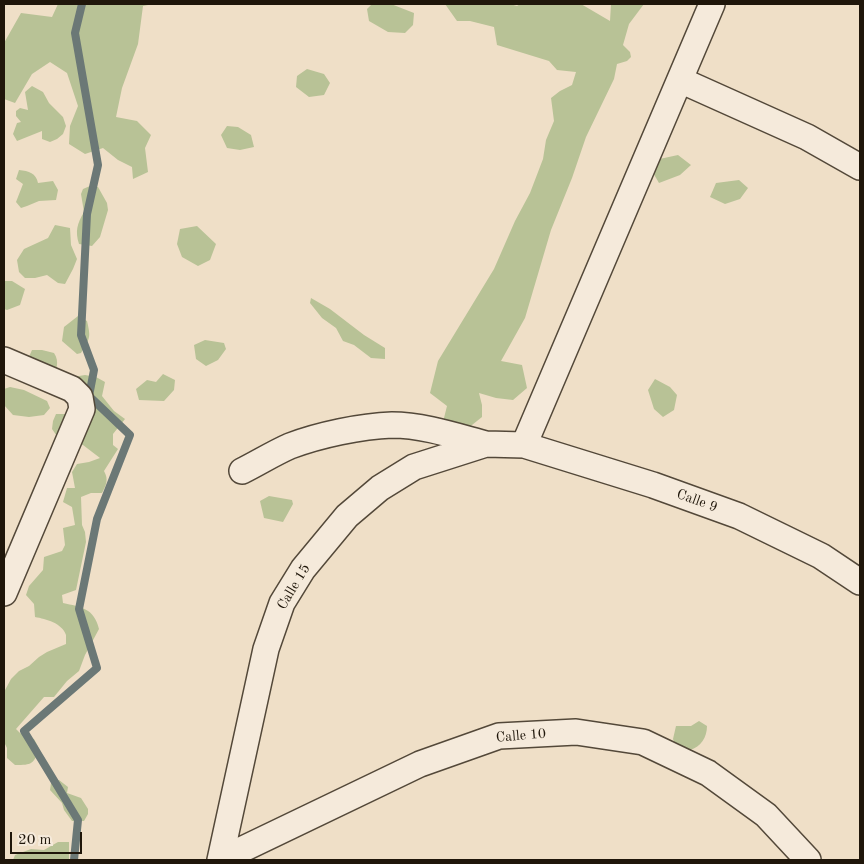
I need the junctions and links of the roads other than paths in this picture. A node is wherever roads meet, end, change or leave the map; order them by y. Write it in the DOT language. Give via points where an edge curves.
graph roads {
  1 [pos="712,4"];
  2 [pos="680,80"];
  3 [pos="860,167"];
  4 [pos="4,360"];
  5 [pos="486,444"];
  6 [pos="524,445"];
  7 [pos="242,471"];
  8 [pos="860,582"];
  9 [pos="4,593"];
  10 [pos="220,860"];
  11 [pos="808,860"];
  1 -- 2 [label="street"];
  2 -- 3 [label="street" via="807,137"];
  2 -- 6 [label="street"];
  4 -- 9 [label="street" via="72,389 80,397 82,409"];
  5 -- 6 [label="street, Calle 15"];
  5 -- 7 [label="street" via="429,429 393,425 357,429 290,446"];
  5 -- 10 [label="street, Calle 15" via="414,468 380,488 347,516 303,569 282,603 266,649"];
  6 -- 8 [label="street, Calle 9" via="739,516 821,556"];
  10 -- 11 [label="street, Calle 10" via="420,764 481,742 499,736 576,732 643,742 708,773 766,815"];
}
